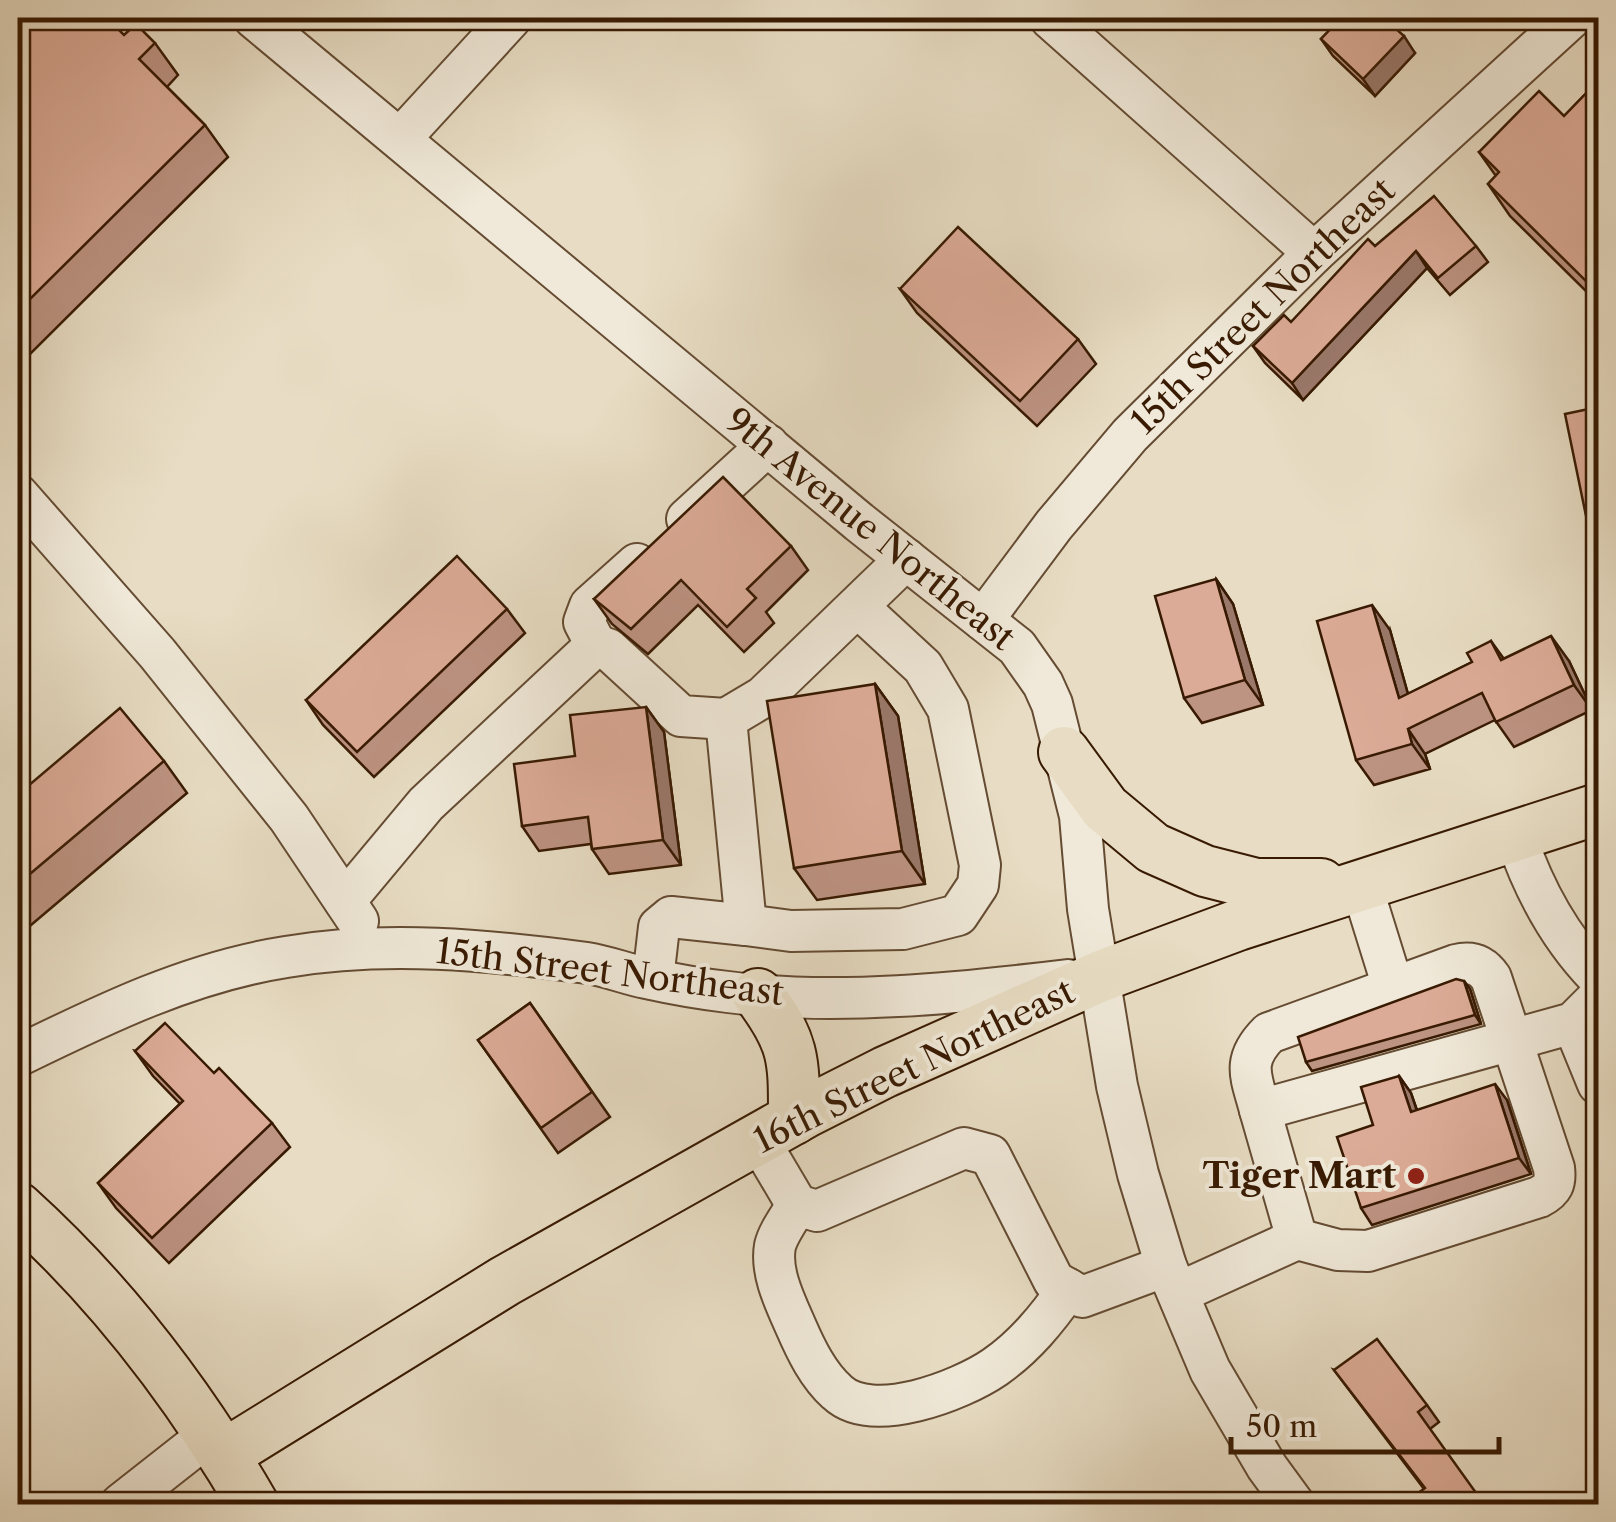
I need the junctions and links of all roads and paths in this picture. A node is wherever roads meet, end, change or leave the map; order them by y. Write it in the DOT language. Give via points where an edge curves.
graph roads {
  1 [pos="254,18"];
  2 [pos="510,18"];
  3 [pos="1050,18"];
  4 [pos="1572,18"];
  5 [pos="400,139"];
  6 [pos="1314,253"];
  7 [pos="768,446"];
  8 [pos="18,495"];
  9 [pos="906,559"];
  10 [pos="858,608"];
  11 [pos="982,620"];
  12 [pos="593,626"];
  13 [pos="726,719"];
  14 [pos="1064,752"];
  15 [pos="1598,810"];
  16 [pos="1516,837"];
  17 [pos="1361,884"];
  18 [pos="344,901"];
  19 [pos="746,924"];
  20 [pos="376,949"];
  21 [pos="1102,976"];
  22 [pos="1598,978"];
  23 [pos="653,979"];
  24 [pos="1393,987"];
  25 [pos="758,994"];
  26 [pos="1586,1010"];
  27 [pos="1513,1040"];
  28 [pos="18,1056"];
  29 [pos="1598,1084"];
  30 [pos="1260,1110"];
  31 [pos="776,1129"];
  32 [pos="796,1205"];
  33 [pos="18,1208"];
  34 [pos="1297,1239"];
  35 [pos="1172,1280"];
  36 [pos="1068,1289"];
  37 [pos="229,1477"];
  38 [pos="121,1504"];
  39 [pos="1294,1504"];
  1 -- 5 [label="street, 9th Avenue Northeast"];
  2 -- 5 [label="street"];
  3 -- 6 [label="street"];
  4 -- 6 [label="street, 15th Street Northeast"];
  5 -- 7 [label="street, 9th Avenue Northeast"];
  6 -- 11 [label="street, 15th Street Northeast" via="1130,435"];
  7 -- 9 [label="street, 9th Avenue Northeast"];
  7 -- 12 [label="street"];
  8 -- 18 [label="street" via="181,683 289,818"];
  9 -- 10 [label="street"];
  9 -- 11 [label="street, 9th Avenue Northeast"];
  10 -- 13 [label="street" via="763,697"];
  10 -- 19 [label="street" via="923,667 948,709 980,864 978,885 958,915 903,929 792,931"];
  11 -- 14 [label="street, 9th Avenue Northeast" via="1018,647 1044,684"];
  12 -- 13 [label="street" via="608,649 681,716"];
  12 -- 18 [label="street"];
  13 -- 19 [label="street"];
  14 -- 17 [label="main road" via="1105,808 1170,856 1256,884"];
  14 -- 21 [label="street, 9th Avenue Northeast" via="1080,816"];
  15 -- 16 [label="main road, 16th Street Northeast"];
  16 -- 17 [label="main road, 16th Street Northeast"];
  16 -- 22 [label="street" via="1543,903"];
  17 -- 21 [label="main road, 16th Street Northeast"];
  17 -- 24 [label="street"];
  18 -- 20 [label="street"];
  19 -- 23 [label="street" via="671,917 660,927"];
  20 -- 23 [label="street, 15th Street Northeast" via="439,947 591,964"];
  20 -- 28 [label="street, 15th Street Northeast" via="286,956 194,978"];
  21 -- 25 [label="street, 15th Street Northeast" via="902,996"];
  21 -- 31 [label="main road, 16th Street Northeast" via="885,1072"];
  21 -- 35 [label="street, 9th Avenue Northeast" via="1117,1086"];
  23 -- 25 [label="street, 15th Street Northeast"];
  24 -- 27 [label="street" via="1478,964 1491,978"];
  24 -- 30 [label="street" via="1270,1033 1250,1065"];
  25 -- 31 [label="main road" via="789,1040 794,1067"];
  26 -- 27 [label="street"];
  26 -- 29 [label="street"];
  27 -- 30 [label="street"];
  27 -- 34 [label="street" via="1554,1168 1552,1189 1368,1252"];
  30 -- 34 [label="street"];
  31 -- 32 [label="street"];
  31 -- 37 [label="main road, 16th Street Northeast" via="505,1281"];
  32 -- 36 [label="street" via="817,1211 964,1148 990,1155 1054,1281"];
  32 -- 36 [label="street" via="775,1246 780,1290 808,1354 838,1394 864,1405 888,1407 940,1394 994,1368 1042,1327"];
  33 -- 37 [label="main road" via="134,1333"];
  34 -- 35 [label="street"];
  35 -- 36 [label="street" via="1082,1297"];
  35 -- 39 [label="street, 9th Avenue Northeast" via="1210,1370"];
  37 -- 38 [label="street"];
}
